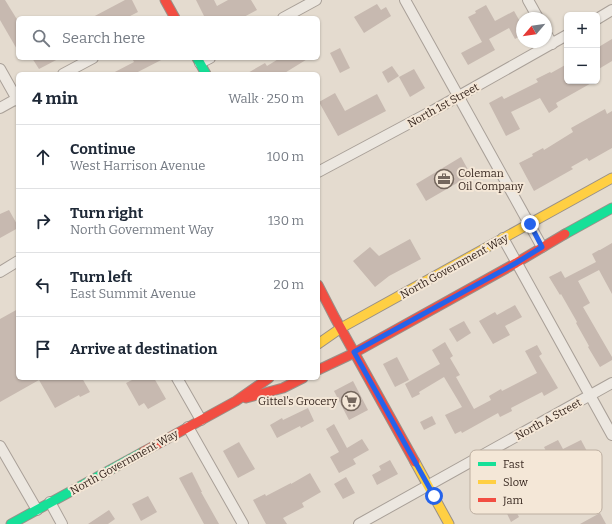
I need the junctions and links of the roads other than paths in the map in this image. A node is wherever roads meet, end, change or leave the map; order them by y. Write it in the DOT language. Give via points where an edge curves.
graph roads {
  1 [pos="165,0"];
  2 [pos="316,0"];
  3 [pos="405,0"];
  4 [pos="528,0"];
  5 [pos="612,10"];
  6 [pos="535,12"];
  7 [pos="172,16"];
  8 [pos="287,16"];
  9 [pos="600,17"];
  10 [pos="564,37"];
  11 [pos="552,44"];
  12 [pos="545,48"];
  13 [pos="89,60"];
  14 [pos="199,61"];
  15 [pos="0,69"];
  16 [pos="67,72"];
  17 [pos="205,72"];
  18 [pos="16,96"];
  19 [pos="458,96"];
  20 [pos="16,100"];
  21 [pos="0,108"];
  22 [pos="320,171"];
  23 [pos="612,178"];
  24 [pos="612,208"];
  25 [pos="530,224"];
  26 [pos="503,238"];
  27 [pos="542,247"];
  28 [pos="16,262"];
  29 [pos="516,263"];
  30 [pos="0,272"];
  31 [pos="320,289"];
  32 [pos="341,328"];
  33 [pos="320,343"];
  34 [pos="354,352"];
  35 [pos="320,369"];
  36 [pos="178,380"];
  37 [pos="266,380"];
  38 [pos="299,380"];
  39 [pos="612,384"];
  40 [pos="590,396"];
  41 [pos="236,400"];
  42 [pos="201,420"];
  43 [pos="188,427"];
  44 [pos="612,435"];
  45 [pos="0,446"];
  46 [pos="493,450"];
  47 [pos="470,463"];
  48 [pos="428,486"];
  49 [pos="50,502"];
  50 [pos="37,510"];
  51 [pos="11,524"];
  52 [pos="62,524"];
  53 [pos="242,524"];
  54 [pos="359,524"];
  55 [pos="449,524"];
  1 -- 7 [label="main road"];
  2 -- 8 [label="street"];
  3 -- 19 [label="street"];
  4 -- 6 [label="street"];
  5 -- 9 [label="street"];
  10 -- 11 [label="street, North 1st Street"];
  12 -- 19 [label="street, North 1st Street"];
  13 -- 16 [label="street"];
  14 -- 17 [label="main road"];
  15 -- 18 [label="street"];
  19 -- 22 [label="street, North 1st Street"];
  19 -- 25 [label="street"];
  20 -- 21 [label="street"];
  23 -- 25 [label="main road, North Government Way"];
  24 -- 27 [label="main road"];
  25 -- 26 [label="main road, North Government Way"];
  25 -- 27 [label="street"];
  26 -- 29 [label="street"];
  26 -- 32 [label="main road, North Government Way"];
  27 -- 29 [label="main road"];
  28 -- 30 [label="street"];
  29 -- 34 [label="main road"];
  29 -- 40 [label="street"];
  31 -- 32 [label="main road"];
  32 -- 33 [label="main road, North Government Way"];
  32 -- 34 [label="main road"];
  34 -- 35 [label="main road"];
  34 -- 48 [label="main road"];
  36 -- 42 [label="street"];
  37 -- 41 [label="main road, North Government Way"];
  38 -- 41 [label="main road, North Government Way" via="283,388"];
  39 -- 40 [label="street, North A Street"];
  40 -- 44 [label="street"];
  40 -- 46 [label="street, North A Street"];
  41 -- 42 [label="main road, North Government Way"];
  42 -- 43 [label="main road, North Government Way"];
  43 -- 49 [label="main road, North Government Way"];
  43 -- 53 [label="street"];
  45 -- 50 [label="street"];
  47 -- 48 [label="street, North A Street"];
  48 -- 54 [label="street, North A Street"];
  48 -- 55 [label="main road"];
  49 -- 50 [label="main road, North Government Way"];
  49 -- 52 [label="street"];
  50 -- 51 [label="main road, North Government Way"];
}
